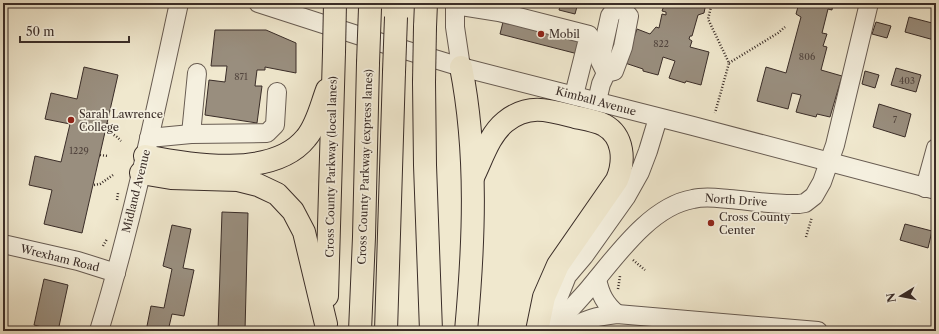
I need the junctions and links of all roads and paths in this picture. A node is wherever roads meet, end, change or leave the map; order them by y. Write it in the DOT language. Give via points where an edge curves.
graph roads {
  1 [pos="179,3"];
  2 [pos="258,3"];
  3 [pos="335,3"];
  4 [pos="426,3"];
  5 [pos="712,3"];
  6 [pos="869,3"];
  7 [pos="455,4"];
  8 [pos="618,4"];
  9 [pos="370,6"];
  10 [pos="396,10"];
  11 [pos="785,27"];
  12 [pos="334,61"];
  13 [pos="729,63"];
  14 [pos="461,66"];
  15 [pos="197,73"];
  16 [pos="277,92"];
  17 [pos="574,95"];
  18 [pos="596,101"];
  19 [pos="715,113"];
  20 [pos="658,118"];
  21 [pos="107,123"];
  22 [pos="191,134"];
  23 [pos="121,141"];
  24 [pos="936,148"];
  25 [pos="100,155"];
  26 [pos="108,156"];
  27 [pos="145,156"];
  28 [pos="829,162"];
  29 [pos="113,175"];
  30 [pos="473,177"];
  31 [pos="94,185"];
  32 [pos="931,189"];
  33 [pos="812,220"];
  34 [pos="806,237"];
  35 [pos="3,244"];
  36 [pos="584,256"];
  37 [pos="629,257"];
  38 [pos="645,270"];
  39 [pos="116,273"];
  40 [pos="597,279"];
  41 [pos="578,300"];
  42 [pos="617,314"];
  43 [pos="597,316"];
  44 [pos="671,325"];
  45 [pos="326,328"];
  46 [pos="757,328"];
  47 [pos="798,330"];
  48 [pos="99,331"];
  49 [pos="360,331"];
  50 [pos="386,331"];
  51 [pos="430,331"];
  52 [pos="466,331"];
  53 [pos="537,331"];
  54 [pos="546,331"];
  55 [pos="555,331"];
  56 [pos="568,331"];
  57 [pos="818,331"];
  1 -- 27 [label="street, Midland Avenue"];
  2 -- 14 [label="street, Kimball Avenue"];
  3 -- 12 [label="highway, Cross County Parkway (local lanes), bridge"];
  4 -- 51 [label="highway, bridge" via="424,158"];
  5 -- 13 [label="path" via="708,19"];
  6 -- 28 [label="street, North Drive"];
  7 -- 14 [label="street" via="455,27"];
  7 -- 17 [label="street" via="499,12 588,35"];
  8 -- 18 [label="street" via="610,16 600,61 606,73"];
  9 -- 49 [label="highway, Cross County Parkway (express lanes), bridge"];
  10 -- 50 [label="highway, bridge"];
  11 -- 13 [label="path"];
  12 -- 27 [label="highway" via="318,115 306,139 292,151 263,162 236,166 196,164"];
  12 -- 45 [label="highway, Cross County Parkway (local lanes)"];
  13 -- 19 [label="path"];
  14 -- 17 [label="street, Kimball Avenue"];
  14 -- 30 [label="highway" via="467,94"];
  15 -- 22 [label="street"];
  16 -- 22 [label="street" via="275,125 267,133"];
  17 -- 18 [label="street, Kimball Avenue"];
  18 -- 20 [label="street, Kimball Avenue"];
  20 -- 28 [label="street, Kimball Avenue"];
  20 -- 36 [label="street" via="636,181"];
  21 -- 23 [label="path" via="108,131"];
  22 -- 27 [label="street"];
  24 -- 32 [label="street"];
  25 -- 26 [label="path"];
  27 -- 39 [label="street, Midland Avenue"];
  27 -- 45 [label="highway" via="176,178 238,180 258,185 277,194 293,211 304,232"];
  28 -- 32 [label="street, Kimball Avenue"];
  28 -- 40 [label="street, North Drive" via="818,191 804,203 702,198 668,207 647,223"];
  29 -- 31 [label="path"];
  30 -- 52 [label="highway" via="473,234"];
  30 -- 53 [label="highway" via="500,127 513,117 529,110 544,109 604,125 613,133 621,147 622,165 617,180 558,265 544,297"];
  33 -- 34 [label="path"];
  35 -- 39 [label="street, Wrexham Road" via="78,261"];
  36 -- 41 [label="street" via="573,283"];
  36 -- 54 [label="street" via="566,276"];
  37 -- 38 [label="path"];
  39 -- 48 [label="street, Midland Avenue"];
  40 -- 41 [label="street, North Drive"];
  40 -- 42 [label="street" via="603,299"];
  41 -- 43 [label="street"];
  41 -- 55 [label="street, North Drive"];
  42 -- 43 [label="street"];
  42 -- 44 [label="street"];
  43 -- 56 [label="street"];
  44 -- 46 [label="street"];
  46 -- 47 [label="street"];
  47 -- 57 [label="street"];
}
